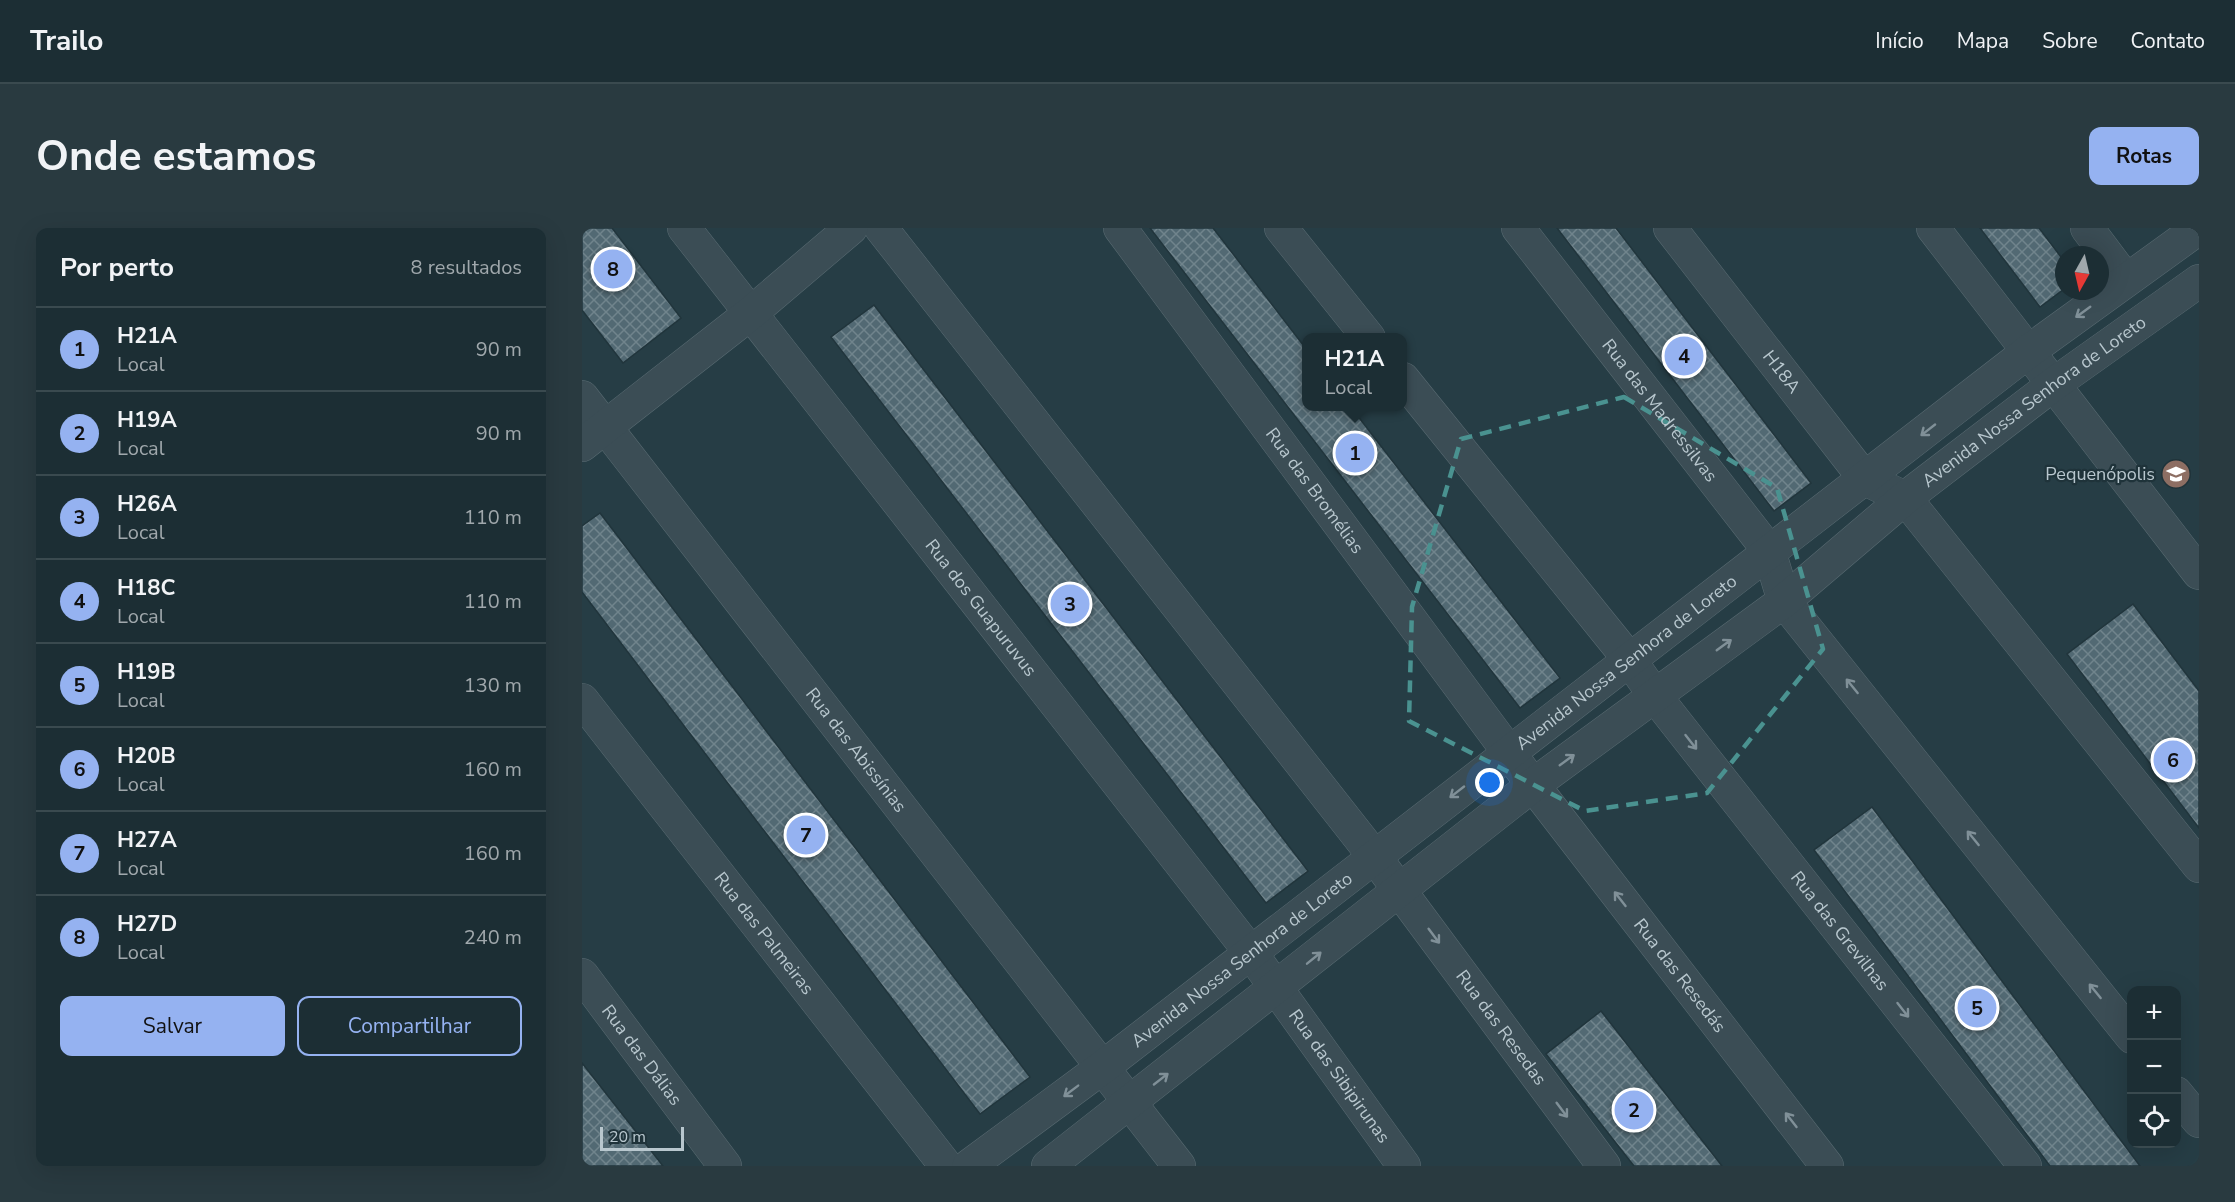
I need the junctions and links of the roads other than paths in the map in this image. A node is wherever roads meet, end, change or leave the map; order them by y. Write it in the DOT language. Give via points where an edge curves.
graph roads {
  1 [pos="684,228"];
  2 [pos="851,228"];
  3 [pos="881,228"];
  4 [pos="1120,228"];
  5 [pos="1281,228"];
  6 [pos="1518,228"];
  7 [pos="1670,228"];
  8 [pos="1933,228"];
  9 [pos="2087,228"];
  10 [pos="2199,228"];
  11 [pos="2126,280"];
  12 [pos="2199,281"];
  13 [pos="751,313"];
  14 [pos="1365,333"];
  15 [pos="2029,351"];
  16 [pos="1407,384"];
  17 [pos="2054,384"];
  18 [pos="582,397"];
  19 [pos="594,436"];
  20 [pos="1865,479"];
  21 [pos="1905,498"];
  22 [pos="1768,551"];
  23 [pos="2199,573"];
  24 [pos="1785,601"];
  25 [pos="1629,659"];
  26 [pos="1655,696"];
  27 [pos="582,700"];
  28 [pos="1508,753"];
  29 [pos="1533,785"];
  30 [pos="1374,856"];
  31 [pos="2199,866"];
  32 [pos="1399,889"];
  33 [pos="1251,953"];
  34 [pos="582,975"];
  35 [pos="1277,987"];
  36 [pos="2127,1030"];
  37 [pos="1103,1067"];
  38 [pos="2177,1094"];
  39 [pos="1130,1103"];
  40 [pos="2199,1121"];
  41 [pos="725,1166"];
  42 [pos="946,1166"];
  43 [pos="969,1166"];
  44 [pos="1048,1166"];
  45 [pos="1179,1166"];
  46 [pos="1404,1166"];
  47 [pos="1604,1166"];
  48 [pos="1827,1166"];
  49 [pos="2025,1166"];
  1 -- 13 [label="lane, Rua dos Guapuruvus"];
  2 -- 13 [label="lane"];
  3 -- 30 [label="lane, Rua das Resedas"];
  4 -- 28 [label="lane, Rua das Bromélias"];
  5 -- 14 [label="lane"];
  6 -- 22 [label="lane, Rua das Madressilvas"];
  7 -- 20 [label="lane, H18A"];
  8 -- 15 [label="lane"];
  9 -- 11 [label="lane"];
  10 -- 11 [label="lane, Avenida Nossa Senhora de Loreto"];
  11 -- 15 [label="lane, Avenida Nossa Senhora de Loreto, one-way"];
  12 -- 17 [label="lane, Avenida Nossa Senhora de Loreto"];
  13 -- 19 [label="lane"];
  13 -- 33 [label="lane, Rua dos Guapuruvus"];
  15 -- 17 [label="lane"];
  15 -- 20 [label="lane, Avenida Nossa Senhora de Loreto, one-way"];
  16 -- 25 [label="lane, Rua das Grevilhas"];
  17 -- 21 [label="lane, Avenida Nossa Senhora de Loreto"];
  17 -- 23 [label="lane"];
  18 -- 19 [label="lane, Rua das Abissínias"];
  19 -- 37 [label="lane, Rua das Abissínias"];
  20 -- 21 [label="lane, H18A"];
  20 -- 22 [label="lane, Avenida Nossa Senhora de Loreto"];
  21 -- 24 [label="lane, Avenida Nossa Senhora de Loreto"];
  21 -- 31 [label="lane"];
  22 -- 24 [label="lane, Rua das Madressilvas"];
  22 -- 25 [label="lane, Avenida Nossa Senhora de Loreto"];
  26 -- 24 [label="lane, Avenida Nossa Senhora de Loreto, one-way"];
  36 -- 24 [label="lane, one-way"];
  25 -- 26 [label="lane, Rua das Grevilhas"];
  25 -- 28 [label="lane, Avenida Nossa Senhora de Loreto"];
  29 -- 26 [label="lane, Avenida Nossa Senhora de Loreto, one-way"];
  26 -- 49 [label="lane, Rua das Grevilhas, one-way"];
  27 -- 42 [label="lane, Rua das Palmeiras"];
  28 -- 29 [label="lane, Rua das Bromélias"];
  28 -- 30 [label="lane, Avenida Nossa Senhora de Loreto, one-way"];
  29 -- 32 [label="lane, Avenida Nossa Senhora de Loreto"];
  48 -- 29 [label="lane, Rua das Resedás, one-way"];
  30 -- 32 [label="lane, Rua das Resedas"];
  30 -- 33 [label="lane, Avenida Nossa Senhora de Loreto"];
  35 -- 32 [label="lane, Avenida Nossa Senhora de Loreto, one-way"];
  32 -- 47 [label="lane, Rua das Resedas, one-way"];
  33 -- 35 [label="lane, Rua dos Guapuruvus"];
  33 -- 37 [label="lane, Avenida Nossa Senhora de Loreto"];
  34 -- 41 [label="lane, Rua das Dálias"];
  39 -- 35 [label="lane, Avenida Nossa Senhora de Loreto, one-way"];
  35 -- 46 [label="lane, Rua das Sibipirunas"];
  37 -- 39 [label="lane, Rua das Abissínias"];
  37 -- 43 [label="lane, Avenida Nossa Senhora de Loreto, one-way"];
  38 -- 40 [label="lane"];
  39 -- 44 [label="lane, Avenida Nossa Senhora de Loreto"];
  39 -- 45 [label="lane, Rua das Abissínias"];
}
